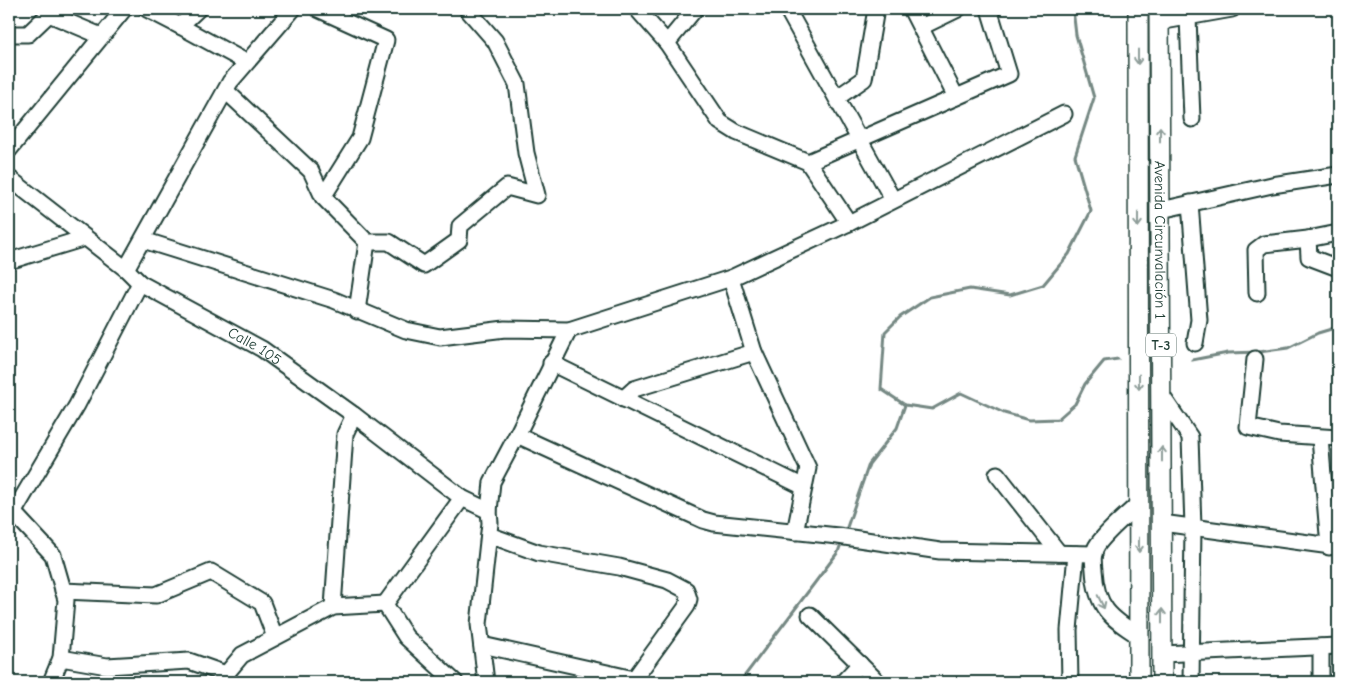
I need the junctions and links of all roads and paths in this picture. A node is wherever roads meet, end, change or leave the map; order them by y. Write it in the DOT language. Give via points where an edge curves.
graph roads {
  1 [pos="124,9"];
  2 [pos="147,9"];
  3 [pos="198,9"];
  4 [pos="293,9"];
  5 [pos="318,9"];
  6 [pos="468,9"];
  7 [pos="637,9"];
  8 [pos="695,9"];
  9 [pos="787,9"];
  10 [pos="876,9"];
  11 [pos="911,9"];
  12 [pos="958,9"];
  13 [pos="989,9"];
  14 [pos="1138,9"];
  15 [pos="1232,9"];
  16 [pos="52,11"];
  17 [pos="1159,15"];
  18 [pos="1188,17"];
  19 [pos="180,26"];
  20 [pos="921,27"];
  21 [pos="9,34"];
  22 [pos="101,36"];
  23 [pos="667,43"];
  24 [pos="246,62"];
  25 [pos="226,91"];
  26 [pos="838,97"];
  27 [pos="956,97"];
  28 [pos="1064,114"];
  29 [pos="1192,119"];
  30 [pos="859,139"];
  31 [pos="9,150"];
  32 [pos="808,162"];
  33 [pos="1338,175"];
  34 [pos="9,178"];
  35 [pos="323,197"];
  36 [pos="893,200"];
  37 [pos="1190,203"];
  38 [pos="1160,210"];
  39 [pos="849,223"];
  40 [pos="1338,233"];
  41 [pos="85,238"];
  42 [pos="1308,239"];
  43 [pos="143,240"];
  44 [pos="367,242"];
  45 [pos="9,261"];
  46 [pos="1338,268"];
  47 [pos="126,269"];
  48 [pos="731,278"];
  49 [pos="140,283"];
  50 [pos="1257,293"];
  51 [pos="357,311"];
  52 [pos="568,330"];
  53 [pos="1195,343"];
  54 [pos="754,352"];
  55 [pos="1255,359"];
  56 [pos="551,364"];
  57 [pos="1162,396"];
  58 [pos="623,399"];
  59 [pos="354,414"];
  60 [pos="517,435"];
  61 [pos="1320,438"];
  62 [pos="1338,438"];
  63 [pos="997,474"];
  64 [pos="804,487"];
  65 [pos="462,498"];
  66 [pos="1139,503"];
  67 [pos="11,517"];
  68 [pos="489,523"];
  69 [pos="1162,523"];
  70 [pos="1193,527"];
  71 [pos="795,532"];
  72 [pos="1334,547"];
  73 [pos="1059,553"];
  74 [pos="1076,554"];
  75 [pos="1094,554"];
  76 [pos="64,591"];
  77 [pos="385,604"];
  78 [pos="333,607"];
  79 [pos="810,615"];
  80 [pos="1139,636"];
  81 [pos="275,638"];
  82 [pos="482,645"];
  83 [pos="1338,646"];
  84 [pos="1321,647"];
  85 [pos="1191,652"];
  86 [pos="1162,654"];
  87 [pos="61,658"];
  88 [pos="860,664"];
  89 [pos="228,678"];
  90 [pos="633,681"];
  91 [pos="51,682"];
  92 [pos="455,682"];
  93 [pos="486,682"];
  94 [pos="844,682"];
  95 [pos="878,682"];
  96 [pos="1070,682"];
  97 [pos="1139,682"];
  98 [pos="1162,682"];
  99 [pos="1191,682"];
  100 [pos="1321,682"];
  1 -- 22 [label="street"];
  2 -- 19 [label="street"];
  3 -- 19 [label="street"];
  4 -- 24 [label="street"];
  5 -- 35 [label="street" via="386,40 360,138"];
  6 -- 44 [label="street" via="494,41 517,84 526,153 536,195 507,187 460,226 459,240 424,265 389,242"];
  7 -- 23 [label="street"];
  8 -- 23 [label="street"];
  9 -- 26 [label="street"];
  10 -- 26 [label="street" via="864,79"];
  11 -- 20 [label="street"];
  12 -- 20 [label="street"];
  13 -- 27 [label="street" via="1010,74"];
  14 -- 66 [label="main road, Avenida Circunvalación 1 / T-3, one-way"];
  15 -- 18 [label="street"];
  16 -- 21 [label="street" via="28,34"];
  16 -- 22 [label="street"];
  17 -- 18 [label="street"];
  38 -- 17 [label="main road, Avenida Circunvalación 1 / T-3, one-way"];
  18 -- 29 [label="street"];
  19 -- 24 [label="street"];
  20 -- 27 [label="street"];
  22 -- 31 [label="street"];
  23 -- 32 [label="street" via="727,128"];
  24 -- 25 [label="street"];
  25 -- 35 [label="street" via="312,170"];
  25 -- 43 [label="street"];
  26 -- 30 [label="street"];
  27 -- 30 [label="street"];
  28 -- 36 [label="street"];
  30 -- 32 [label="street"];
  30 -- 36 [label="street"];
  32 -- 39 [label="street"];
  33 -- 37 [label="street"];
  34 -- 41 [label="street, Calle 105"];
  35 -- 44 [label="street"];
  36 -- 39 [label="street"];
  37 -- 38 [label="street"];
  37 -- 53 [label="street" via="1199,320"];
  38 -- 57 [label="main road, Avenida Circunvalación 1 / T-3"];
  39 -- 48 [label="street"];
  40 -- 42 [label="street"];
  41 -- 45 [label="street"];
  41 -- 47 [label="street, Calle 105"];
  42 -- 46 [label="street" via="1309,257"];
  42 -- 50 [label="street" via="1264,244 1256,250"];
  43 -- 47 [label="street"];
  43 -- 51 [label="street" via="334,300"];
  44 -- 51 [label="street"];
  47 -- 49 [label="street, Calle 105"];
  48 -- 52 [label="street"];
  48 -- 54 [label="street"];
  49 -- 59 [label="street, Calle 105" via="262,349"];
  49 -- 67 [label="street" via="77,405"];
  51 -- 52 [label="street" via="406,330 440,336 505,329"];
  52 -- 56 [label="street"];
  54 -- 58 [label="street" via="634,390"];
  54 -- 64 [label="street" via="808,468"];
  55 -- 61 [label="street" via="1248,427"];
  56 -- 58 [label="street"];
  56 -- 60 [label="street"];
  69 -- 57 [label="main road, Avenida Circunvalación 1 / T-3, one-way"];
  57 -- 70 [label="street" via="1190,437"];
  58 -- 64 [label="street"];
  59 -- 65 [label="street, Calle 105"];
  59 -- 78 [label="street" via="345,434"];
  60 -- 68 [label="street" via="492,482"];
  60 -- 71 [label="street" via="702,520"];
  61 -- 62 [label="street"];
  61 -- 72 [label="street"];
  63 -- 73 [label="street"];
  64 -- 71 [label="street"];
  65 -- 68 [label="street, Calle 105"];
  65 -- 77 [label="street"];
  66 -- 75 [label="street" via="1098,543"];
  66 -- 80 [label="main road, Avenida Circunvalación 1 / T-3, one-way"];
  67 -- 76 [label="street" via="53,554"];
  68 -- 82 [label="street" via="479,624"];
  68 -- 90 [label="street, Calle 105" via="539,553 619,567 684,588 688,596 687,606"];
  69 -- 70 [label="street"];
  86 -- 69 [label="main road, Avenida Circunvalación 1 / T-3, one-way"];
  70 -- 72 [label="street"];
  70 -- 85 [label="street"];
  71 -- 73 [label="street" via="940,550"];
  73 -- 74 [label="street"];
  74 -- 75 [label="street"];
  74 -- 96 [label="street" via="1069,630"];
  75 -- 80 [label="street, one-way" via="1096,592 1101,605 1117,623"];
  76 -- 81 [label="street" via="156,595 211,572 262,603"];
  76 -- 87 [label="street"];
  77 -- 78 [label="street"];
  77 -- 92 [label="street" via="406,637"];
  78 -- 81 [label="street"];
  79 -- 88 [label="street"];
  80 -- 97 [label="main road, Avenida Circunvalación 1 / T-3"];
  81 -- 89 [label="street" via="242,655"];
  82 -- 90 [label="street"];
  82 -- 93 [label="street"];
  83 -- 84 [label="street"];
  84 -- 85 [label="street"];
  84 -- 100 [label="street"];
  85 -- 86 [label="street"];
  85 -- 99 [label="street"];
  86 -- 98 [label="main road, Avenida Circunvalación 1 / T-3"];
  87 -- 89 [label="street" via="107,666 189,661"];
  87 -- 91 [label="street"];
  88 -- 94 [label="street"];
  88 -- 95 [label="street"];
}
